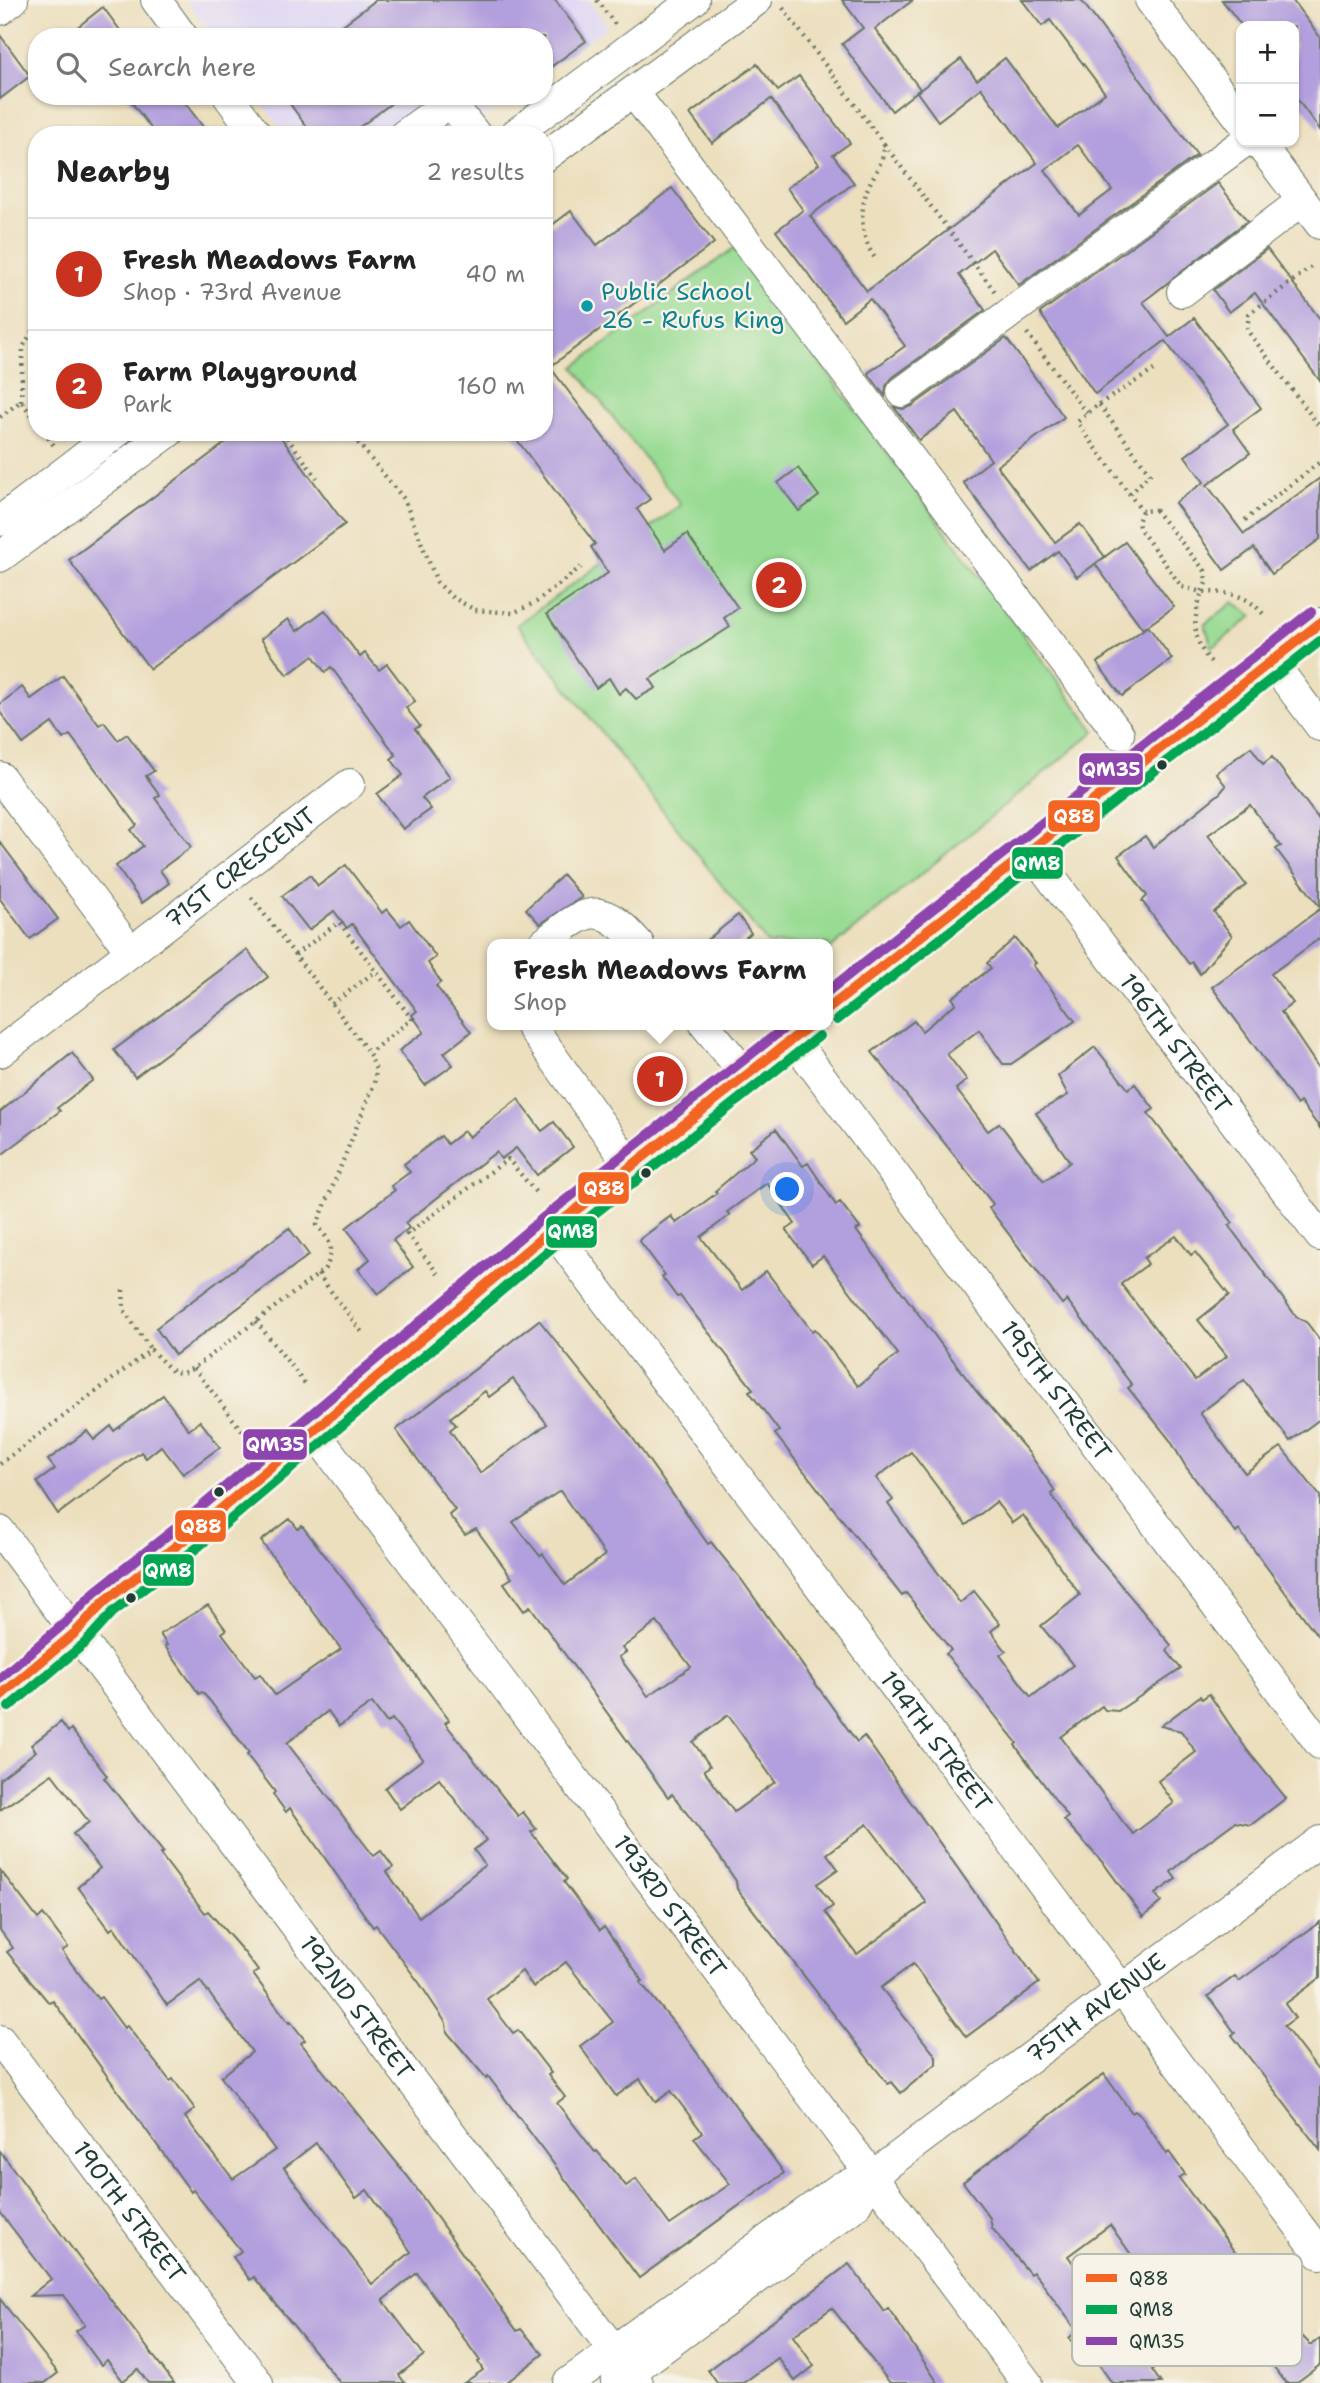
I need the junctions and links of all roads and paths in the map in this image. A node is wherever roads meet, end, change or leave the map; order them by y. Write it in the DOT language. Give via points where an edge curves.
graph roads {
  1 [pos="13,0"];
  2 [pos="156,0"];
  3 [pos="597,0"];
  4 [pos="694,0"];
  5 [pos="1150,0"];
  6 [pos="769,2"];
  7 [pos="0,10"];
  8 [pos="176,28"];
  9 [pos="620,30"];
  10 [pos="634,93"];
  11 [pos="235,105"];
  12 [pos="446,105"];
  13 [pos="452,105"];
  14 [pos="1236,113"];
  15 [pos="250,126"];
  16 [pos="417,126"];
  17 [pos="469,126"];
  18 [pos="526,126"];
  19 [pos="884,144"];
  20 [pos="1237,147"];
  21 [pos="1262,147"];
  22 [pos="553,151"];
  23 [pos="1311,213"];
  24 [pos="875,258"];
  25 [pos="1311,267"];
  26 [pos="1182,292"];
  27 [pos="1011,312"];
  28 [pos="28,339"];
  29 [pos="1154,370"];
  30 [pos="902,392"];
  31 [pos="21,401"];
  32 [pos="1099,404"];
  33 [pos="28,410"];
  34 [pos="1087,414"];
  35 [pos="0,417"];
  36 [pos="1320,427"];
  37 [pos="51,441"];
  38 [pos="105,441"];
  39 [pos="157,441"];
  40 [pos="290,441"];
  41 [pos="356,441"];
  42 [pos="58,450"];
  43 [pos="1320,462"];
  44 [pos="317,478"];
  45 [pos="1130,495"];
  46 [pos="1142,511"];
  47 [pos="1245,520"];
  48 [pos="0,521"];
  49 [pos="0,557"];
  50 [pos="580,567"];
  51 [pos="1202,592"];
  52 [pos="1265,616"];
  53 [pos="1320,623"];
  54 [pos="1210,662"];
  55 [pos="1272,662"];
  56 [pos="1320,726"];
  57 [pos="1119,734"];
  58 [pos="0,777"];
  59 [pos="350,784"];
  60 [pos="1030,850"];
  61 [pos="247,890"];
  62 [pos="549,939"];
  63 [pos="634,939"];
  64 [pos="131,952"];
  65 [pos="295,955"];
  66 [pos="376,971"];
  67 [pos="332,1004"];
  68 [pos="833,1005"];
  69 [pos="534,1030"];
  70 [pos="709,1030"];
  71 [pos="801,1032"];
  72 [pos="0,1052"];
  73 [pos="369,1053"];
  74 [pos="746,1075"];
  75 [pos="632,1168"];
  76 [pos="538,1195"];
  77 [pos="552,1229"];
  78 [pos="1320,1236"];
  79 [pos="318,1274"];
  80 [pos="438,1275"];
  81 [pos="123,1290"];
  82 [pos="256,1321"];
  83 [pos="364,1335"];
  84 [pos="152,1350"];
  85 [pos="194,1368"];
  86 [pos="306,1385"];
  87 [pos="313,1430"];
  88 [pos="246,1436"];
  89 [pos="0,1464"];
  90 [pos="0,1531"];
  91 [pos="76,1632"];
  92 [pos="0,1696"];
  93 [pos="1320,1744"];
  94 [pos="1320,1841"];
  95 [pos="1122,1990"];
  96 [pos="0,2040"];
  97 [pos="872,2176"];
  98 [pos="1320,2254"];
  99 [pos="612,2349"];
  100 [pos="628,2380"];
  101 [pos="258,2383"];
  102 [pos="568,2383"];
  103 [pos="1027,2383"];
  1 -- 7 [label="street"];
  2 -- 8 [label="street"];
  3 -- 9 [label="path"];
  4 -- 18 [label="street"];
  5 -- 14 [label="street"];
  6 -- 10 [label="street"];
  6 -- 19 [label="path"];
  10 -- 22 [label="street"];
  10 -- 57 [label="street"];
  11 -- 15 [label="street"];
  12 -- 16 [label="street"];
  13 -- 17 [label="street"];
  19 -- 24 [label="path" via="885,154 867,190 862,220 864,237"];
  19 -- 27 [label="path"];
  20 -- 27 [label="street"];
  21 -- 23 [label="street"];
  23 -- 26 [label="street"];
  25 -- 36 [label="path" via="1250,314 1247,330"];
  27 -- 30 [label="street"];
  27 -- 34 [label="path"];
  28 -- 31 [label="path" via="23,347"];
  29 -- 32 [label="path"];
  31 -- 33 [label="path"];
  31 -- 35 [label="path"];
  32 -- 34 [label="path"];
  32 -- 45 [label="path" via="1150,474"];
  34 -- 45 [label="path" via="1077,422"];
  37 -- 42 [label="path"];
  38 -- 48 [label="street"];
  39 -- 49 [label="street"];
  40 -- 44 [label="path"];
  41 -- 50 [label="path" via="404,499 438,582 452,597 475,610 513,613 536,602"];
  43 -- 47 [label="path"];
  45 -- 46 [label="path"];
  46 -- 51 [label="path" via="1139,528 1182,587"];
  46 -- 51 [label="path" via="1155,510 1163,516 1205,571"];
  51 -- 52 [label="path" via="1229,592 1252,600"];
  51 -- 54 [label="path" via="1194,617 1195,637"];
  53 -- 55 [label="street"];
  55 -- 56 [label="street"];
  55 -- 60 [label="street"];
  58 -- 64 [label="street"];
  59 -- 64 [label="street, 71ST CRESCENT"];
  60 -- 68 [label="street"];
  60 -- 78 [label="street, 196TH STREET"];
  61 -- 65 [label="path"];
  62 -- 63 [label="street" via="574,919 592,913 606,914"];
  64 -- 72 [label="street, 71ST CRESCENT"];
  65 -- 66 [label="path" via="338,922"];
  65 -- 67 [label="path"];
  66 -- 67 [label="path"];
  66 -- 73 [label="path" via="412,1019"];
  67 -- 73 [label="path"];
  69 -- 75 [label="street"];
  70 -- 74 [label="street"];
  71 -- 74 [label="street"];
  71 -- 93 [label="street, 195TH STREET"];
  73 -- 79 [label="path" via="376,1070 374,1084 317,1225 333,1252"];
  74 -- 75 [label="street"];
  75 -- 77 [label="street"];
  76 -- 80 [label="path" via="508,1159 407,1234"];
  77 -- 87 [label="street"];
  77 -- 95 [label="street, 194TH STREET"];
  79 -- 82 [label="path"];
  79 -- 83 [label="path"];
  81 -- 84 [label="path" via="124,1310"];
  82 -- 85 [label="path"];
  82 -- 86 [label="path"];
  84 -- 85 [label="path" via="173,1372"];
  84 -- 89 [label="path"];
  85 -- 88 [label="path"];
  87 -- 91 [label="street" via="104,1602"];
  87 -- 97 [label="street, 193RD STREET"];
  90 -- 91 [label="street"];
  91 -- 92 [label="street"];
  91 -- 99 [label="street, 192ND STREET"];
  94 -- 95 [label="street, 75TH AVENUE"];
  95 -- 97 [label="street, 75TH AVENUE"];
  95 -- 98 [label="street, 194TH STREET"];
  96 -- 101 [label="street, 190TH STREET"];
  97 -- 99 [label="street, 75TH AVENUE" via="841,2187"];
  97 -- 100 [label="street, 75TH AVENUE" via="855,2206"];
  97 -- 103 [label="street, 193RD STREET"];
  99 -- 100 [label="street, 192ND STREET"];
  99 -- 102 [label="street, 75TH AVENUE"];
}
